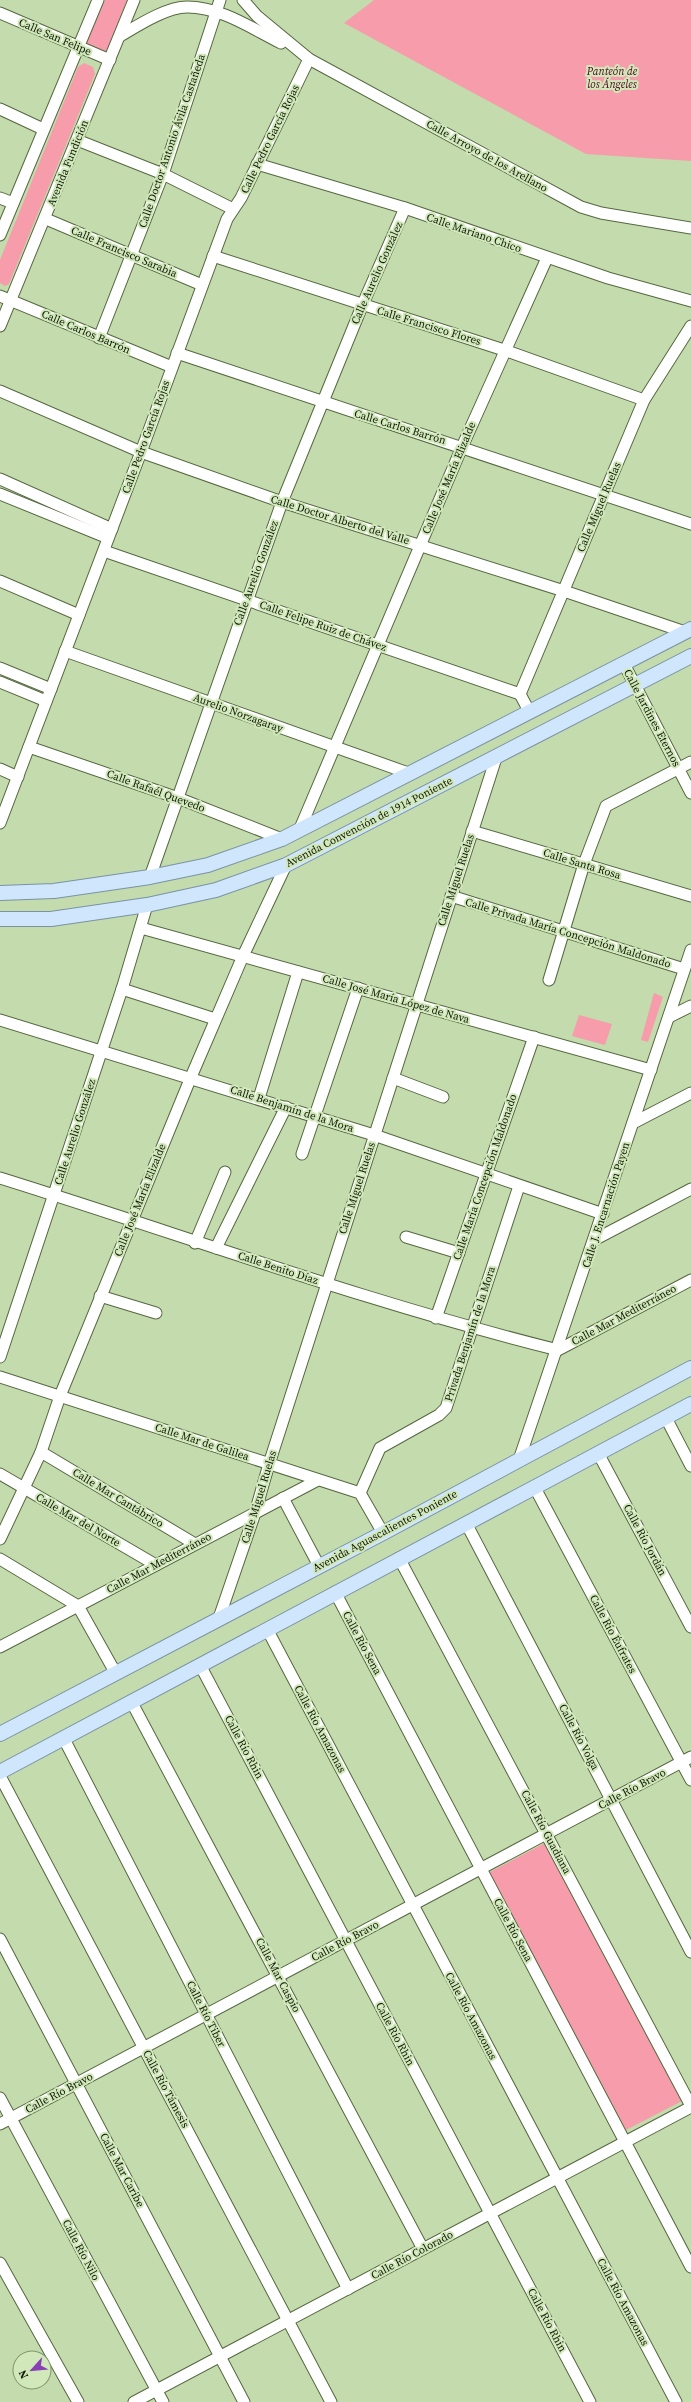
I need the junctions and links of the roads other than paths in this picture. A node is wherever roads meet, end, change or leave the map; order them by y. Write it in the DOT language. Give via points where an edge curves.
graph roads {
  1 [pos="98,0"];
  2 [pos="134,0"];
  3 [pos="243,0"];
  4 [pos="218,5"];
  5 [pos="0,14"];
  6 [pos="120,36"];
  7 [pos="78,46"];
  8 [pos="296,50"];
  9 [pos="309,59"];
  10 [pos="110,60"];
  11 [pos="0,109"];
  12 [pos="43,129"];
  13 [pos="77,140"];
  14 [pos="257,164"];
  15 [pos="163,174"];
  16 [pos="0,198"];
  17 [pos="13,203"];
  18 [pos="405,208"];
  19 [pos="233,209"];
  20 [pos="46,219"];
  21 [pos="691,228"];
  22 [pos="0,235"];
  23 [pos="131,256"];
  24 [pos="213,256"];
  25 [pos="547,258"];
  26 [pos="202,285"];
  27 [pos="0,296"];
  28 [pos="11,300"];
  29 [pos="691,301"];
  30 [pos="362,306"];
  31 [pos="0,326"];
  32 [pos="691,326"];
  33 [pos="99,338"];
  34 [pos="504,350"];
  35 [pos="177,353"];
  36 [pos="172,367"];
  37 [pos="0,391"];
  38 [pos="644,400"];
  39 [pos="323,403"];
  40 [pos="462,447"];
  41 [pos="141,452"];
  42 [pos="0,479"];
  43 [pos="0,494"];
  44 [pos="604,495"];
  45 [pos="282,502"];
  46 [pos="691,524"];
  47 [pos="110,533"];
  48 [pos="420,545"];
  49 [pos="104,551"];
  50 [pos="0,581"];
  51 [pos="564,591"];
  52 [pos="246,600"];
  53 [pos="79,615"];
  54 [pos="688,631"];
  55 [pos="378,645"];
  56 [pos="65,651"];
  57 [pos="691,656"];
  58 [pos="624,664"];
  59 [pos="0,668"];
  60 [pos="0,682"];
  61 [pos="634,684"];
  62 [pos="51,689"];
  63 [pos="520,694"];
  64 [pos="46,701"];
  65 [pos="210,703"];
  66 [pos="529,711"];
  67 [pos="29,747"];
  68 [pos="335,748"];
  69 [pos="496,758"];
  70 [pos="691,762"];
  71 [pos="678,768"];
  72 [pos="0,769"];
  73 [pos="410,774"];
  74 [pos="18,777"];
  75 [pos="691,793"];
  76 [pos="178,798"];
  77 [pos="0,823"];
  78 [pos="472,830"];
  79 [pos="300,831"];
  80 [pos="282,839"];
  81 [pos="584,864"];
  82 [pos="286,865"];
  83 [pos="150,877"];
  84 [pos="0,893"];
  85 [pos="451,896"];
  86 [pos="691,896"];
  87 [pos="147,905"];
  88 [pos="0,919"];
  89 [pos="141,928"];
  90 [pos="564,930"];
  91 [pos="691,950"];
  92 [pos="243,956"];
  93 [pos="684,969"];
  94 [pos="298,972"];
  95 [pos="549,980"];
  96 [pos="358,988"];
  97 [pos="122,989"];
  98 [pos="416,1004"];
  99 [pos="691,1006"];
  100 [pos="669,1017"];
  101 [pos="216,1019"];
  102 [pos="0,1020"];
  103 [pos="534,1037"];
  104 [pos="101,1052"];
  105 [pos="651,1070"];
  106 [pos="191,1077"];
  107 [pos="393,1078"];
  108 [pos="691,1093"];
  109 [pos="443,1096"];
  110 [pos="259,1098"];
  111 [pos="286,1107"];
  112 [pos="315,1117"];
  113 [pos="633,1123"];
  114 [pos="374,1135"];
  115 [pos="302,1154"];
  116 [pos="225,1172"];
  117 [pos="486,1174"];
  118 [pos="0,1178"];
  119 [pos="519,1186"];
  120 [pos="691,1189"];
  121 [pos="54,1195"];
  122 [pos="603,1214"];
  123 [pos="131,1220"];
  124 [pos="406,1237"];
  125 [pos="594,1240"];
  126 [pos="195,1242"];
  127 [pos="216,1248"];
  128 [pos="458,1253"];
  129 [pos="691,1280"];
  130 [pos="327,1284"];
  131 [pos="100,1296"];
  132 [pos="156,1313"];
  133 [pos="436,1318"];
  134 [pos="473,1328"];
  135 [pos="558,1350"];
  136 [pos="0,1357"];
  137 [pos="691,1368"];
  138 [pos="0,1377"];
  139 [pos="60,1396"];
  140 [pos="691,1404"];
  141 [pos="666,1418"];
  142 [pos="41,1452"];
  143 [pos="598,1453"];
  144 [pos="520,1460"];
  145 [pos="269,1464"];
  146 [pos="691,1466"];
  147 [pos="0,1474"];
  148 [pos="318,1480"];
  149 [pos="24,1488"];
  150 [pos="535,1488"];
  151 [pos="360,1493"];
  152 [pos="283,1498"];
  153 [pos="255,1513"];
  154 [pos="466,1522"];
  155 [pos="383,1533"];
  156 [pos="0,1539"];
  157 [pos="195,1544"];
  158 [pos="399,1558"];
  159 [pos="0,1560"];
  160 [pos="156,1565"];
  161 [pos="319,1566"];
  162 [pos="335,1592"];
  163 [pos="78,1606"];
  164 [pos="219,1618"];
  165 [pos="691,1627"];
  166 [pos="267,1629"];
  167 [pos="0,1647"];
  168 [pos="200,1665"];
  169 [pos="115,1672"];
  170 [pos="78,1691"];
  171 [pos="131,1701"];
  172 [pos="94,1722"];
  173 [pos="0,1734"];
  174 [pos="64,1739"];
  175 [pos="0,1744"];
  176 [pos="686,1759"];
  177 [pos="0,1764"];
  178 [pos="0,1772"];
  179 [pos="0,1776"];
  180 [pos="691,1780"];
  181 [pos="611,1799"];
  182 [pos="547,1833"];
  183 [pos="481,1868"];
  184 [pos="413,1905"];
  185 [pos="0,1939"];
  186 [pos="346,1940"];
  187 [pos="691,1952"];
  188 [pos="279,1976"];
  189 [pos="206,2014"];
  190 [pos="144,2048"];
  191 [pos="77,2083"];
  192 [pos="0,2098"];
  193 [pos="691,2107"];
  194 [pos="11,2118"];
  195 [pos="0,2124"];
  196 [pos="625,2142"];
  197 [pos="557,2178"];
  198 [pos="490,2213"];
  199 [pos="423,2249"];
  200 [pos="0,2263"];
  201 [pos="691,2267"];
  202 [pos="348,2289"];
  203 [pos="288,2320"];
  204 [pos="220,2356"];
  205 [pos="156,2390"];
  206 [pos="78,2402"];
  207 [pos="134,2402"];
  208 [pos="163,2402"];
  209 [pos="244,2402"];
  210 [pos="331,2402"];
  211 [pos="590,2402"];
  212 [pos="676,2402"];
  1 -- 7 [label="street"];
  2 -- 6 [label="street, Avenida Fundición"];
  3 -- 8 [label="street, Calle Arroyo de los Arellano" via="257,16"];
  4 -- 6 [label="street, Calle Arroyo de los Arellano" via="186,7 146,21"];
  4 -- 8 [label="street, Calle Arroyo de los Arellano"];
  4 -- 15 [label="street, Calle Doctor Antonio Ávila Castañeda"];
  5 -- 7 [label="street, Calle San Felipe"];
  6 -- 10 [label="street, Avenida Fundición"];
  7 -- 10 [label="street, Calle San Felipe"];
  7 -- 12 [label="street"];
  8 -- 9 [label="street, Calle Arroyo de los Arellano"];
  9 -- 14 [label="street, Calle Pedro García Rojas"];
  9 -- 21 [label="street, Calle Arroyo de los Arellano" via="581,207 601,213"];
  10 -- 13 [label="street, Avenida Fundición"];
  11 -- 12 [label="street"];
  12 -- 17 [label="street"];
  13 -- 15 [label="street"];
  13 -- 20 [label="street, Avenida Fundición"];
  14 -- 18 [label="street, Calle Mariano Chico"];
  14 -- 19 [label="street, Calle Pedro García Rojas"];
  15 -- 19 [label="street"];
  15 -- 23 [label="street, Calle Doctor Antonio Ávila Castañeda"];
  16 -- 17 [label="street"];
  17 -- 22 [label="street"];
  18 -- 25 [label="street, Calle Mariano Chico"];
  18 -- 30 [label="street, Calle Aurelio González"];
  19 -- 24 [label="street, Calle Pedro García Rojas"];
  20 -- 23 [label="street, Calle Francisco Sarabia"];
  20 -- 28 [label="street, Avenida Fundición"];
  23 -- 26 [label="street, Calle Francisco Sarabia"];
  23 -- 33 [label="street, Calle Doctor Antonio Ávila Castañeda"];
  24 -- 26 [label="street, Calle Pedro García Rojas"];
  24 -- 30 [label="street, Calle Francisco Flores"];
  25 -- 29 [label="street, Calle Mariano Chico"];
  25 -- 34 [label="street, Calle José María Elizalde"];
  26 -- 35 [label="street, Calle Pedro García Rojas"];
  27 -- 28 [label="street, Calle Carlos Barrón"];
  28 -- 31 [label="street, Avenida Fundición"];
  28 -- 33 [label="street, Calle Carlos Barrón"];
  30 -- 34 [label="street, Calle Francisco Flores"];
  30 -- 39 [label="street, Calle Aurelio González"];
  32 -- 38 [label="street, Calle Miguel Ruelas"];
  33 -- 36 [label="street, Calle Carlos Barrón"];
  34 -- 38 [label="street, Calle Francisco Flores"];
  34 -- 40 [label="street, Calle José María Elizalde"];
  35 -- 36 [label="street, Calle Pedro García Rojas"];
  35 -- 39 [label="street, Calle Carlos Barrón"];
  36 -- 41 [label="street, Calle Pedro García Rojas"];
  37 -- 41 [label="street, Calle Doctor Alberto del Valle"];
  38 -- 44 [label="street, Calle Miguel Ruelas"];
  39 -- 40 [label="street, Calle Carlos Barrón"];
  39 -- 45 [label="street, Calle Aurelio González"];
  40 -- 44 [label="street, Calle Carlos Barrón"];
  40 -- 48 [label="street, Calle José María Elizalde"];
  41 -- 45 [label="street, Calle Doctor Alberto del Valle"];
  41 -- 47 [label="street, Calle Pedro García Rojas"];
  42 -- 47 [label="street"];
  43 -- 47 [label="street"];
  44 -- 46 [label="street, Calle Carlos Barrón"];
  44 -- 51 [label="street, Calle Miguel Ruelas"];
  45 -- 48 [label="street, Calle Doctor Alberto del Valle"];
  45 -- 52 [label="street, Calle Aurelio González"];
  47 -- 49 [label="street, Calle Pedro García Rojas"];
  48 -- 51 [label="street, Calle Doctor Alberto del Valle"];
  48 -- 55 [label="street, Calle José María Elizalde"];
  49 -- 52 [label="street, Calle Felipe Ruiz de Chávez"];
  49 -- 53 [label="street, Calle Pedro García Rojas"];
  50 -- 53 [label="street"];
  51 -- 54 [label="street, Calle Doctor Alberto del Valle"];
  51 -- 63 [label="street, Calle Miguel Ruelas"];
  52 -- 55 [label="street, Calle Felipe Ruiz de Chávez"];
  52 -- 65 [label="street, Calle Aurelio González"];
  53 -- 56 [label="street, Calle Pedro García Rojas"];
  54 -- 58 [label="main road"];
  55 -- 63 [label="street, Calle Felipe Ruiz de Chávez"];
  55 -- 68 [label="street, Calle José María Elizalde"];
  56 -- 62 [label="street, Calle Pedro García Rojas"];
  56 -- 65 [label="street, Aurelio Norzagaray"];
  57 -- 61 [label="main road, Avenida Convención de 1914 Poniente"];
  58 -- 61 [label="street, Calle Jardines Eternos"];
  58 -- 66 [label="main road"];
  59 -- 62 [label="street"];
  60 -- 64 [label="street"];
  61 -- 69 [label="main road, Avenida Convención de 1914 Poniente"];
  61 -- 71 [label="street, Calle Jardines Eternos"];
  62 -- 64 [label="street, Calle Pedro García Rojas"];
  63 -- 66 [label="street"];
  64 -- 67 [label="street, Calle Pedro García Rojas"];
  65 -- 68 [label="street, Aurelio Norzagaray"];
  65 -- 76 [label="street, Calle Aurelio González"];
  66 -- 73 [label="main road"];
  67 -- 74 [label="street, Calle Pedro García Rojas"];
  67 -- 76 [label="street, Calle Rafaél Quevedo"];
  68 -- 73 [label="street, Aurelio Norzagaray"];
  68 -- 79 [label="street, Calle José María Elizalde"];
  69 -- 78 [label="street, Calle Miguel Ruelas"];
  69 -- 82 [label="main road, Avenida Convención de 1914 Poniente"];
  70 -- 71 [label="street"];
  71 -- 75 [label="street, Calle Jardines Eternos"];
  71 -- 81 [label="street" via="606,806"];
  72 -- 74 [label="street"];
  73 -- 79 [label="main road"];
  74 -- 77 [label="street, Calle Pedro García Rojas"];
  76 -- 80 [label="street, Calle Rafaél Quevedo"];
  76 -- 83 [label="street, Calle Aurelio González"];
  78 -- 81 [label="street, Calle Santa Rosa"];
  78 -- 85 [label="street, Calle Miguel Ruelas"];
  79 -- 80 [label="main road"];
  80 -- 83 [label="main road" via="208,866"];
  81 -- 86 [label="street, Calle Santa Rosa"];
  81 -- 90 [label="street"];
  82 -- 87 [label="main road, Avenida Convención de 1914 Poniente" via="216,890"];
  82 -- 92 [label="street, Calle José María Elizalde"];
  83 -- 84 [label="main road" via="54,891"];
  85 -- 90 [label="street, Calle Privada María Concepción Maldonado"];
  85 -- 98 [label="street, Calle Miguel Ruelas"];
  87 -- 88 [label="main road, Avenida Convención de 1914 Poniente" via="51,919"];
  87 -- 89 [label="street, Calle Aurelio González"];
  89 -- 92 [label="street, Calle José María López de Nava"];
  89 -- 97 [label="street, Calle Aurelio González"];
  90 -- 93 [label="street, Calle Privada María Concepción Maldonado"];
  90 -- 95 [label="street"];
  91 -- 93 [label="street, Calle J. Encarnación Payen"];
  92 -- 94 [label="street, Calle José María López de Nava"];
  92 -- 101 [label="street, Calle José María Elizalde"];
  93 -- 100 [label="street, Calle J. Encarnación Payen"];
  94 -- 96 [label="street, Calle José María López de Nava"];
  94 -- 110 [label="street"];
  96 -- 98 [label="street, Calle José María López de Nava"];
  96 -- 112 [label="street"];
  97 -- 101 [label="street"];
  97 -- 104 [label="street, Calle Aurelio González"];
  98 -- 103 [label="street, Calle José María López de Nava"];
  98 -- 107 [label="street, Calle Miguel Ruelas"];
  99 -- 100 [label="street"];
  100 -- 105 [label="street, Calle J. Encarnación Payen"];
  101 -- 106 [label="street, Calle José María Elizalde"];
  102 -- 104 [label="street, Calle Benjamín de la Mora"];
  103 -- 105 [label="street, Calle José María López de Nava"];
  103 -- 117 [label="street, Calle María Concepción Maldonado"];
  104 -- 106 [label="street, Calle Benjamín de la Mora"];
  104 -- 121 [label="street, Calle Aurelio González"];
  105 -- 113 [label="street, Calle J. Encarnación Payen"];
  106 -- 110 [label="street, Calle Benjamín de la Mora"];
  106 -- 123 [label="street, Calle José María Elizalde"];
  107 -- 109 [label="street"];
  107 -- 114 [label="street, Calle Miguel Ruelas"];
  108 -- 113 [label="street"];
  110 -- 111 [label="street, Calle Benjamín de la Mora"];
  111 -- 112 [label="street, Calle Benjamín de la Mora"];
  111 -- 127 [label="street"];
  112 -- 114 [label="street, Calle Benjamín de la Mora"];
  112 -- 115 [label="street"];
  113 -- 122 [label="street, Calle J. Encarnación Payen"];
  114 -- 117 [label="street, Calle Benjamín de la Mora"];
  114 -- 130 [label="street, Calle Miguel Ruelas"];
  116 -- 126 [label="street"];
  117 -- 119 [label="street, Calle Benjamín de la Mora"];
  117 -- 128 [label="street, Calle María Concepción Maldonado"];
  118 -- 121 [label="street, Calle Benito Díaz"];
  119 -- 122 [label="street, Calle Benjamín de la Mora"];
  119 -- 134 [label="street, Privada Benjamín de la Mora"];
  120 -- 125 [label="street"];
  121 -- 123 [label="street, Calle Benito Díaz"];
  121 -- 136 [label="street, Calle Aurelio González"];
  122 -- 125 [label="street, Calle J. Encarnación Payen"];
  123 -- 126 [label="street, Calle Benito Díaz"];
  123 -- 131 [label="street, Calle José María Elizalde"];
  124 -- 128 [label="street"];
  125 -- 135 [label="street, Calle J. Encarnación Payen"];
  126 -- 127 [label="street, Calle Benito Díaz"];
  127 -- 130 [label="street, Calle Benito Díaz"];
  128 -- 133 [label="street, Calle María Concepción Maldonado"];
  129 -- 135 [label="street, Calle Mar Mediterráneo"];
  130 -- 133 [label="street, Calle Benito Díaz"];
  130 -- 145 [label="street, Calle Miguel Ruelas"];
  131 -- 132 [label="street"];
  131 -- 139 [label="street, Calle José María Elizalde"];
  133 -- 134 [label="street, Calle Benito Díaz"];
  134 -- 135 [label="street, Calle Benito Díaz"];
  134 -- 151 [label="street, Privada Benjamín de la Mora" via="446,1408 439,1415 380,1448"];
  135 -- 144 [label="street, Calle J. Encarnación Payen"];
  137 -- 144 [label="main road, Avenida Aguascalientes Poniente"];
  138 -- 139 [label="street, Calle Mar de Galilea"];
  139 -- 142 [label="street, Calle José María Elizalde"];
  139 -- 145 [label="street, Calle Mar de Galilea"];
  140 -- 141 [label="main road"];
  141 -- 143 [label="main road"];
  141 -- 146 [label="street"];
  142 -- 149 [label="street, Calle José María Elizalde"];
  142 -- 157 [label="street, Calle Mar Cantábrico"];
  143 -- 150 [label="main road"];
  143 -- 165 [label="street, Calle Río Jordán"];
  144 -- 155 [label="main road, Avenida Aguascalientes Poniente"];
  145 -- 148 [label="street, Calle Mar de Galilea"];
  145 -- 153 [label="street, Calle Miguel Ruelas"];
  147 -- 149 [label="street, Calle Mar del Norte"];
  148 -- 151 [label="street, Calle Mar de Galilea"];
  148 -- 152 [label="street, Calle Mar Mediterráneo"];
  149 -- 156 [label="street, Calle José María Elizalde"];
  149 -- 160 [label="street, Calle Mar del Norte"];
  150 -- 154 [label="main road"];
  150 -- 176 [label="street, Calle Río Éufrates"];
  151 -- 155 [label="street"];
  152 -- 153 [label="street, Calle Mar Mediterráneo"];
  152 -- 161 [label="street"];
  153 -- 157 [label="street, Calle Mar Mediterráneo"];
  153 -- 164 [label="street, Calle Miguel Ruelas"];
  154 -- 158 [label="main road"];
  154 -- 181 [label="street, Calle Río Volga"];
  155 -- 161 [label="main road, Avenida Aguascalientes Poniente"];
  157 -- 160 [label="street, Calle Mar Mediterráneo"];
  158 -- 162 [label="main road"];
  158 -- 182 [label="street, Calle Río Guadiana"];
  159 -- 163 [label="street"];
  160 -- 163 [label="street, Calle Mar Mediterráneo"];
  161 -- 164 [label="main road, Avenida Aguascalientes Poniente"];
  162 -- 166 [label="main road"];
  162 -- 183 [label="street, Calle Río Sena"];
  163 -- 167 [label="street, Calle Mar Mediterráneo"];
  163 -- 169 [label="street"];
  164 -- 169 [label="main road, Avenida Aguascalientes Poniente"];
  166 -- 168 [label="main road"];
  166 -- 184 [label="street, Calle Río Amazonas"];
  168 -- 171 [label="main road"];
  168 -- 186 [label="street, Calle Río Rhin"];
  169 -- 170 [label="main road, Avenida Aguascalientes Poniente"];
  170 -- 173 [label="main road, Avenida Aguascalientes Poniente"];
  170 -- 175 [label="main road, Avenida Aguascalientes Poniente" via="70,1703"];
  171 -- 172 [label="main road"];
  171 -- 188 [label="street, Calle Mar Caspio"];
  172 -- 174 [label="main road"];
  172 -- 177 [label="main road" via="81,1721"];
  174 -- 178 [label="main road"];
  174 -- 189 [label="street, Calle Río Tiber"];
  176 -- 180 [label="street, Calle Río Éufrates"];
  176 -- 181 [label="street, Calle Río Bravo"];
  179 -- 190 [label="street, Calle Río Támesis"];
  181 -- 182 [label="street, Calle Río Bravo"];
  181 -- 187 [label="street, Calle Río Volga"];
  182 -- 183 [label="street, Calle Río Bravo"];
  182 -- 193 [label="street, Calle Río Guadiana"];
  183 -- 184 [label="street, Calle Río Bravo"];
  183 -- 196 [label="street, Calle Río Sena"];
  184 -- 186 [label="street, Calle Río Bravo"];
  184 -- 197 [label="street, Calle Río Amazonas"];
  185 -- 191 [label="street, Calle Mar Caribe"];
  186 -- 188 [label="street, Calle Río Bravo"];
  186 -- 198 [label="street, Calle Río Rhin"];
  188 -- 189 [label="street, Calle Río Bravo"];
  188 -- 199 [label="street, Calle Mar Caspio"];
  189 -- 190 [label="street, Calle Río Bravo"];
  189 -- 202 [label="street, Calle Río Tiber"];
  190 -- 191 [label="street, Calle Río Bravo"];
  190 -- 203 [label="street, Calle Río Támesis"];
  191 -- 194 [label="street, Calle Río Bravo"];
  191 -- 204 [label="street, Calle Mar Caribe"];
  192 -- 194 [label="street, Calle Río Nilo"];
  193 -- 196 [label="street, Calle Río Colorado"];
  194 -- 195 [label="street, Calle Río Bravo"];
  194 -- 205 [label="street, Calle Río Nilo"];
  196 -- 197 [label="street, Calle Río Colorado"];
  196 -- 201 [label="street, Calle Río Sena"];
  197 -- 198 [label="street, Calle Río Colorado"];
  197 -- 212 [label="street, Calle Río Amazonas"];
  198 -- 199 [label="street, Calle Río Colorado"];
  198 -- 211 [label="street, Calle Río Rhin"];
  199 -- 202 [label="street, Calle Río Colorado"];
  200 -- 206 [label="street"];
  202 -- 203 [label="street, Calle Río Colorado"];
  203 -- 204 [label="street, Calle Río Colorado"];
  203 -- 210 [label="street, Calle Río Támesis"];
  204 -- 205 [label="street, Calle Río Colorado"];
  204 -- 209 [label="street, Calle Mar Caribe"];
  205 -- 207 [label="street, Calle Río Colorado"];
  205 -- 208 [label="street, Calle Río Nilo"];
}
